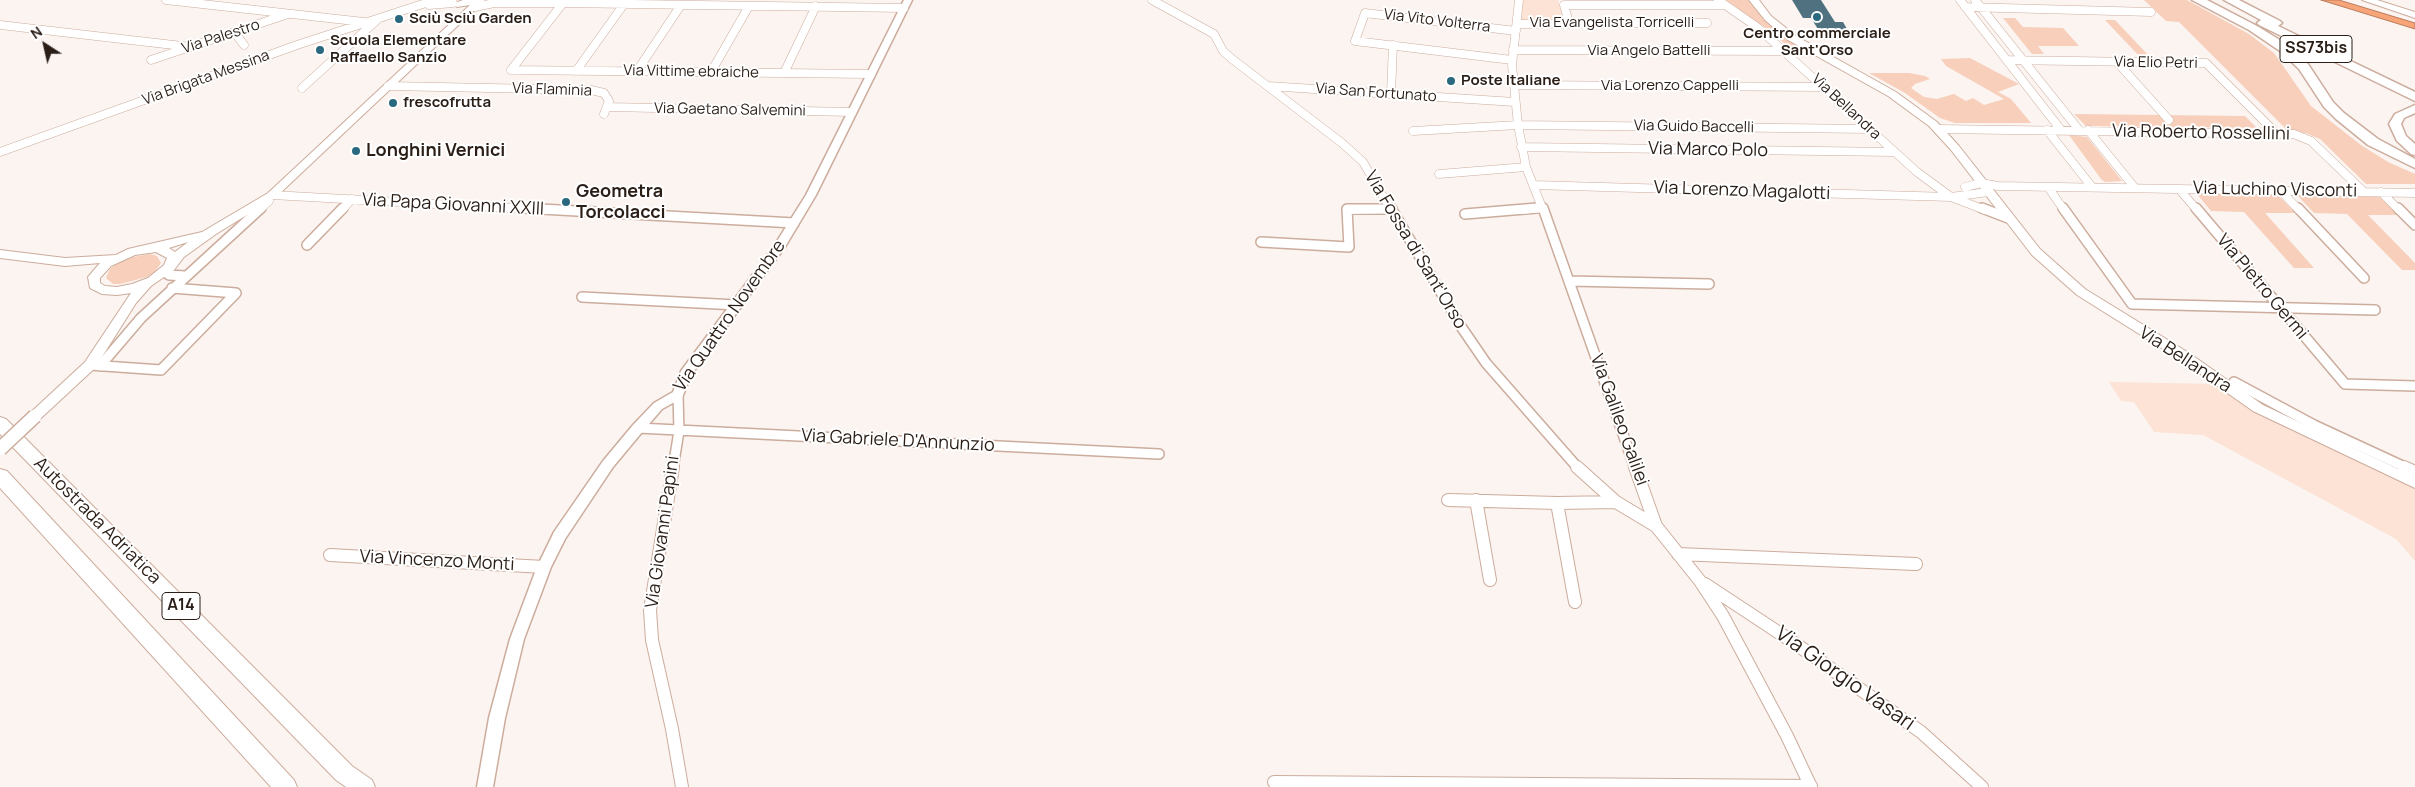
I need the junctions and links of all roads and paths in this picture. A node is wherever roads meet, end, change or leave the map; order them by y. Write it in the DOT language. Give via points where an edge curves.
graph roads {
  1 [pos="166,0"];
  2 [pos="435,0"];
  3 [pos="1152,0"];
  4 [pos="1520,0"];
  5 [pos="1754,0"];
  6 [pos="1960,0"];
  7 [pos="1975,0"];
  8 [pos="2198,0"];
  9 [pos="2216,0"];
  10 [pos="2230,0"];
  11 [pos="2367,0"];
  12 [pos="453,2"];
  13 [pos="479,2"];
  14 [pos="1721,2"];
  15 [pos="564,3"];
  16 [pos="624,4"];
  17 [pos="906,4"];
  18 [pos="681,5"];
  19 [pos="749,6"];
  20 [pos="816,6"];
  21 [pos="413,7"];
  22 [pos="1965,7"];
  23 [pos="1981,8"];
  24 [pos="2151,12"];
  25 [pos="291,13"];
  26 [pos="2415,15"];
  27 [pos="462,17"];
  28 [pos="378,19"];
  29 [pos="1707,22"];
  30 [pos="366,23"];
  31 [pos="1569,23"];
  32 [pos="0,25"];
  33 [pos="1517,28"];
  34 [pos="234,32"];
  35 [pos="244,44"];
  36 [pos="1393,45"];
  37 [pos="191,47"];
  38 [pos="1513,50"];
  39 [pos="1784,51"];
  40 [pos="151,60"];
  41 [pos="1512,60"];
  42 [pos="2007,60"];
  43 [pos="2023,61"];
  44 [pos="2117,62"];
  45 [pos="576,71"];
  46 [pos="637,71"];
  47 [pos="711,72"];
  48 [pos="784,73"];
  49 [pos="871,74"];
  50 [pos="1514,85"];
  51 [pos="388,86"];
  52 [pos="1267,86"];
  53 [pos="1825,87"];
  54 [pos="302,88"];
  55 [pos="2415,91"];
  56 [pos="1390,93"];
  57 [pos="2415,97"];
  58 [pos="1515,102"];
  59 [pos="2415,108"];
  60 [pos="606,111"];
  61 [pos="852,112"];
  62 [pos="2169,120"];
  63 [pos="1518,125"];
  64 [pos="1870,129"];
  65 [pos="1938,129"];
  66 [pos="2047,130"];
  67 [pos="2061,130"];
  68 [pos="2083,130"];
  69 [pos="1413,131"];
  70 [pos="2276,133"];
  71 [pos="1521,147"];
  72 [pos="2415,151"];
  73 [pos="0,152"];
  74 [pos="1894,152"];
  75 [pos="2415,164"];
  76 [pos="1526,167"];
  77 [pos="1439,174"];
  78 [pos="1533,185"];
  79 [pos="1984,187"];
  80 [pos="2048,187"];
  81 [pos="2092,187"];
  82 [pos="2135,188"];
  83 [pos="2178,189"];
  84 [pos="2280,190"];
  85 [pos="2363,191"];
  86 [pos="2382,192"];
  87 [pos="2415,193"];
  88 [pos="1951,197"];
  89 [pos="271,198"];
  90 [pos="352,199"];
  91 [pos="1543,208"];
  92 [pos="1392,209"];
  93 [pos="1465,214"];
  94 [pos="2008,218"];
  95 [pos="794,223"];
  96 [pos="2415,225"];
  97 [pos="212,231"];
  98 [pos="1261,242"];
  99 [pos="307,245"];
  100 [pos="157,248"];
  101 [pos="0,254"];
  102 [pos="115,258"];
  103 [pos="65,262"];
  104 [pos="169,267"];
  105 [pos="185,276"];
  106 [pos="94,277"];
  107 [pos="2364,278"];
  108 [pos="152,281"];
  109 [pos="1569,281"];
  110 [pos="1709,284"];
  111 [pos="172,288"];
  112 [pos="102,290"];
  113 [pos="582,297"];
  114 [pos="737,305"];
  115 [pos="2279,308"];
  116 [pos="2375,310"];
  117 [pos="119,317"];
  118 [pos="95,365"];
  119 [pos="2234,382"];
  120 [pos="2415,386"];
  121 [pos="678,395"];
  122 [pos="0,423"];
  123 [pos="638,428"];
  124 [pos="679,431"];
  125 [pos="2347,447"];
  126 [pos="0,449"];
  127 [pos="1159,454"];
  128 [pos="2415,472"];
  129 [pos="0,476"];
  130 [pos="2415,483"];
  131 [pos="1448,500"];
  132 [pos="1476,500"];
  133 [pos="1616,502"];
  134 [pos="1557,503"];
  135 [pos="1656,526"];
  136 [pos="1678,554"];
  137 [pos="330,555"];
  138 [pos="1916,564"];
  139 [pos="544,567"];
  140 [pos="1490,580"];
  141 [pos="1700,581"];
  142 [pos="1575,602"];
  143 [pos="1274,782"];
  144 [pos="1811,786"];
  145 [pos="286,787"];
  146 [pos="364,787"];
  147 [pos="485,787"];
  148 [pos="682,787"];
  149 [pos="1982,787"];
  1 -- 25 [label="street"];
  2 -- 21 [label="street, Via Brigata Messina"];
  3 -- 52 [label="street, Via Fossa di Sant'Orso" via="1214,34 1224,52"];
  4 -- 33 [label="street, Via Galileo Galilei"];
  5 -- 65 [label="main road, Via Bellandra" via="1768,18 1792,38 1892,94"];
  6 -- 22 [label="street"];
  7 -- 23 [label="street"];
  8 -- 75 [label="highway" via="2279,44 2300,63 2340,116 2373,142"];
  9 -- 57 [label="highway, SS73bis"];
  10 -- 55 [label="highway, SS73bis"];
  11 -- 26 [label="main road"];
  12 -- 13 [label="main road"];
  12 -- 21 [label="street, Via Brigata Messina"];
  12 -- 27 [label="main road" via="461,9"];
  13 -- 15 [label="street"];
  13 -- 27 [label="main road"];
  14 -- 31 [label="street" via="1564,5"];
  14 -- 39 [label="street, Via Bellandra"];
  15 -- 16 [label="street"];
  15 -- 45 [label="street, Via Vittime ebraiche" via="510,70"];
  16 -- 18 [label="street"];
  16 -- 45 [label="street"];
  17 -- 20 [label="street"];
  17 -- 49 [label="street, Via Quattro Novembre"];
  18 -- 19 [label="street"];
  18 -- 46 [label="street"];
  19 -- 20 [label="street"];
  19 -- 47 [label="street"];
  20 -- 48 [label="street"];
  21 -- 28 [label="street, Via Brigata Messina"];
  22 -- 23 [label="street"];
  22 -- 42 [label="street"];
  23 -- 24 [label="street"];
  23 -- 43 [label="street"];
  25 -- 30 [label="street"];
  25 -- 34 [label="street, Via Palestro"];
  27 -- 51 [label="main road"];
  28 -- 30 [label="street, Via Brigata Messina"];
  28 -- 54 [label="street"];
  29 -- 31 [label="street, Via Evangelista Torricelli"];
  30 -- 73 [label="street, Via Brigata Messina"];
  31 -- 33 [label="street, Via Evangelista Torricelli"];
  32 -- 37 [label="street"];
  33 -- 36 [label="street, Via Vito Volterra" via="1365,12 1355,41"];
  33 -- 38 [label="street, Via Galileo Galilei"];
  34 -- 35 [label="street"];
  34 -- 37 [label="street, Via Palestro"];
  36 -- 41 [label="street"];
  36 -- 56 [label="street"];
  37 -- 40 [label="street, Via Palestro"];
  38 -- 39 [label="street, Via Angelo Battelli"];
  38 -- 41 [label="street, Via Galileo Galilei"];
  39 -- 53 [label="street, Via Bellandra"];
  41 -- 50 [label="street, Via Galileo Galilei"];
  42 -- 43 [label="street, Via Elio Petri"];
  42 -- 67 [label="street"];
  43 -- 44 [label="street, Via Elio Petri"];
  43 -- 68 [label="street"];
  44 -- 62 [label="street"];
  44 -- 70 [label="street, Via Elio Petri" via="2206,63"];
  45 -- 46 [label="street, Via Vittime ebraiche"];
  46 -- 47 [label="street, Via Vittime ebraiche"];
  47 -- 48 [label="street, Via Vittime ebraiche"];
  48 -- 49 [label="street, Via Vittime ebraiche"];
  49 -- 61 [label="street, Via Quattro Novembre"];
  50 -- 53 [label="street, Via Lorenzo Cappelli"];
  50 -- 58 [label="street, Via Galileo Galilei"];
  51 -- 60 [label="street, Via Flaminia" via="591,90 604,93 609,101"];
  51 -- 89 [label="main road"];
  52 -- 56 [label="street, Via San Fortunato"];
  52 -- 92 [label="street, Via Fossa di Sant'Orso" via="1352,151 1363,162"];
  53 -- 64 [label="street, Via Bellandra"];
  56 -- 58 [label="street, Via San Fortunato"];
  58 -- 63 [label="street, Via Galileo Galilei"];
  59 -- 72 [label="main road" via="2399,116 2394,124 2401,138"];
  60 -- 61 [label="street, Via Gaetano Salvemini"];
  61 -- 95 [label="street, Via Quattro Novembre"];
  63 -- 64 [label="street, Via Guido Baccelli"];
  63 -- 69 [label="street, Via Guido Baccelli"];
  63 -- 71 [label="street, Via Galileo Galilei"];
  64 -- 74 [label="street, Via Bellandra"];
  65 -- 66 [label="street, Via Roberto Rossellini"];
  65 -- 79 [label="main road, Via Bellandra"];
  66 -- 67 [label="street, Via Roberto Rossellini"];
  66 -- 81 [label="street"];
  67 -- 68 [label="street, Via Roberto Rossellini"];
  68 -- 70 [label="street, Via Roberto Rossellini"];
  68 -- 82 [label="street"];
  70 -- 85 [label="street, Via Roberto Rossellini" via="2294,134 2311,141"];
  71 -- 74 [label="street, Via Marco Polo"];
  71 -- 76 [label="street, Via Galileo Galilei"];
  74 -- 88 [label="street, Via Bellandra"];
  76 -- 77 [label="street"];
  76 -- 78 [label="street, Via Galileo Galilei"];
  78 -- 88 [label="street, Via Lorenzo Magalotti"];
  78 -- 91 [label="street, Via Galileo Galilei"];
  79 -- 80 [label="street, Via Luchino Visconti"];
  79 -- 88 [label="street, Via Lorenzo Magalotti" via="1971,196"];
  79 -- 88 [label="street" via="1957,189"];
  79 -- 94 [label="main road, Via Bellandra"];
  80 -- 81 [label="street, Via Luchino Visconti"];
  80 -- 115 [label="street" via="2132,304"];
  81 -- 82 [label="street, Via Luchino Visconti"];
  82 -- 83 [label="street, Via Luchino Visconti"];
  83 -- 84 [label="street, Via Luchino Visconti"];
  83 -- 115 [label="street, Via Pietro Germi"];
  84 -- 85 [label="street, Via Luchino Visconti"];
  84 -- 107 [label="street"];
  85 -- 86 [label="street, Via Luchino Visconti"];
  86 -- 87 [label="street, Via Luchino Visconti"];
  86 -- 96 [label="street"];
  88 -- 94 [label="street, Via Lorenzo Magalotti"];
  89 -- 90 [label="street, Via Papa Giovanni XXIII"];
  89 -- 97 [label="main road"];
  89 -- 105 [label="street"];
  90 -- 95 [label="street, Via Papa Giovanni XXIII"];
  90 -- 99 [label="street, Via Papa Giovanni XXIII"];
  91 -- 93 [label="street"];
  91 -- 109 [label="street, Via Galileo Galilei"];
  92 -- 98 [label="street" via="1347,209 1349,247"];
  92 -- 133 [label="street, Via Fossa di Sant'Orso" via="1462,328 1486,362 1583,474"];
  94 -- 125 [label="main road, Via Bellandra" via="2047,264 2088,297 2191,361 2253,405"];
  95 -- 114 [label="street, Via Quattro Novembre"];
  97 -- 100 [label="main road"];
  97 -- 104 [label="main road" via="180,254"];
  100 -- 102 [label="main road"];
  100 -- 104 [label="main road" via="171,254"];
  101 -- 103 [label="main road"];
  102 -- 103 [label="main road"];
  102 -- 106 [label="main road" via="101,267"];
  103 -- 106 [label="main road" via="84,268"];
  104 -- 105 [label="street" via="169,275"];
  104 -- 108 [label="main road"];
  105 -- 111 [label="street"];
  106 -- 112 [label="main road" via="94,285"];
  108 -- 112 [label="main road" via="126,290"];
  108 -- 117 [label="main road" via="131,300"];
  109 -- 110 [label="street"];
  109 -- 135 [label="street, Via Galileo Galilei"];
  111 -- 118 [label="street" via="123,341"];
  111 -- 118 [label="street" via="236,293 161,370"];
  112 -- 117 [label="main road" via="117,299"];
  113 -- 114 [label="street"];
  114 -- 121 [label="street, Via Quattro Novembre" via="685,374"];
  115 -- 116 [label="street"];
  115 -- 120 [label="street, Via Pietro Germi" via="2345,384"];
  117 -- 118 [label="main road"];
  118 -- 126 [label="main road, bridge"];
  119 -- 125 [label="street, Via Bellandra"];
  121 -- 123 [label="street, Via Quattro Novembre" via="658,406"];
  121 -- 124 [label="street, Via Giovanni Papini"];
  122 -- 146 [label="highway, Autostrada Adriatica / A14" via="344,773"];
  123 -- 124 [label="street, Via Gabriele D'Annunzio"];
  123 -- 139 [label="street, Via Quattro Novembre" via="576,508"];
  124 -- 127 [label="street, Via Gabriele D'Annunzio"];
  124 -- 148 [label="street, Via Giovanni Papini" via="650,610 652,640"];
  125 -- 128 [label="street, Via Bellandra"];
  125 -- 130 [label="main road, Via Bellandra"];
  129 -- 145 [label="highway, A14"];
  131 -- 132 [label="street"];
  132 -- 134 [label="street"];
  132 -- 140 [label="street"];
  133 -- 134 [label="street"];
  133 -- 135 [label="street, Via Fossa di Sant'Orso"];
  134 -- 142 [label="street"];
  135 -- 136 [label="street, Via Galileo Galilei"];
  136 -- 138 [label="street"];
  136 -- 141 [label="street, Via Galileo Galilei"];
  137 -- 139 [label="street, Via Vincenzo Monti"];
  139 -- 147 [label="street, Via Quattro Novembre" via="514,650 497,718"];
  141 -- 144 [label="street, Via Galileo Galilei" via="1724,616"];
  141 -- 149 [label="street, Via Giorgio Vasari" via="1921,732"];
  143 -- 144 [label="street"];
}
